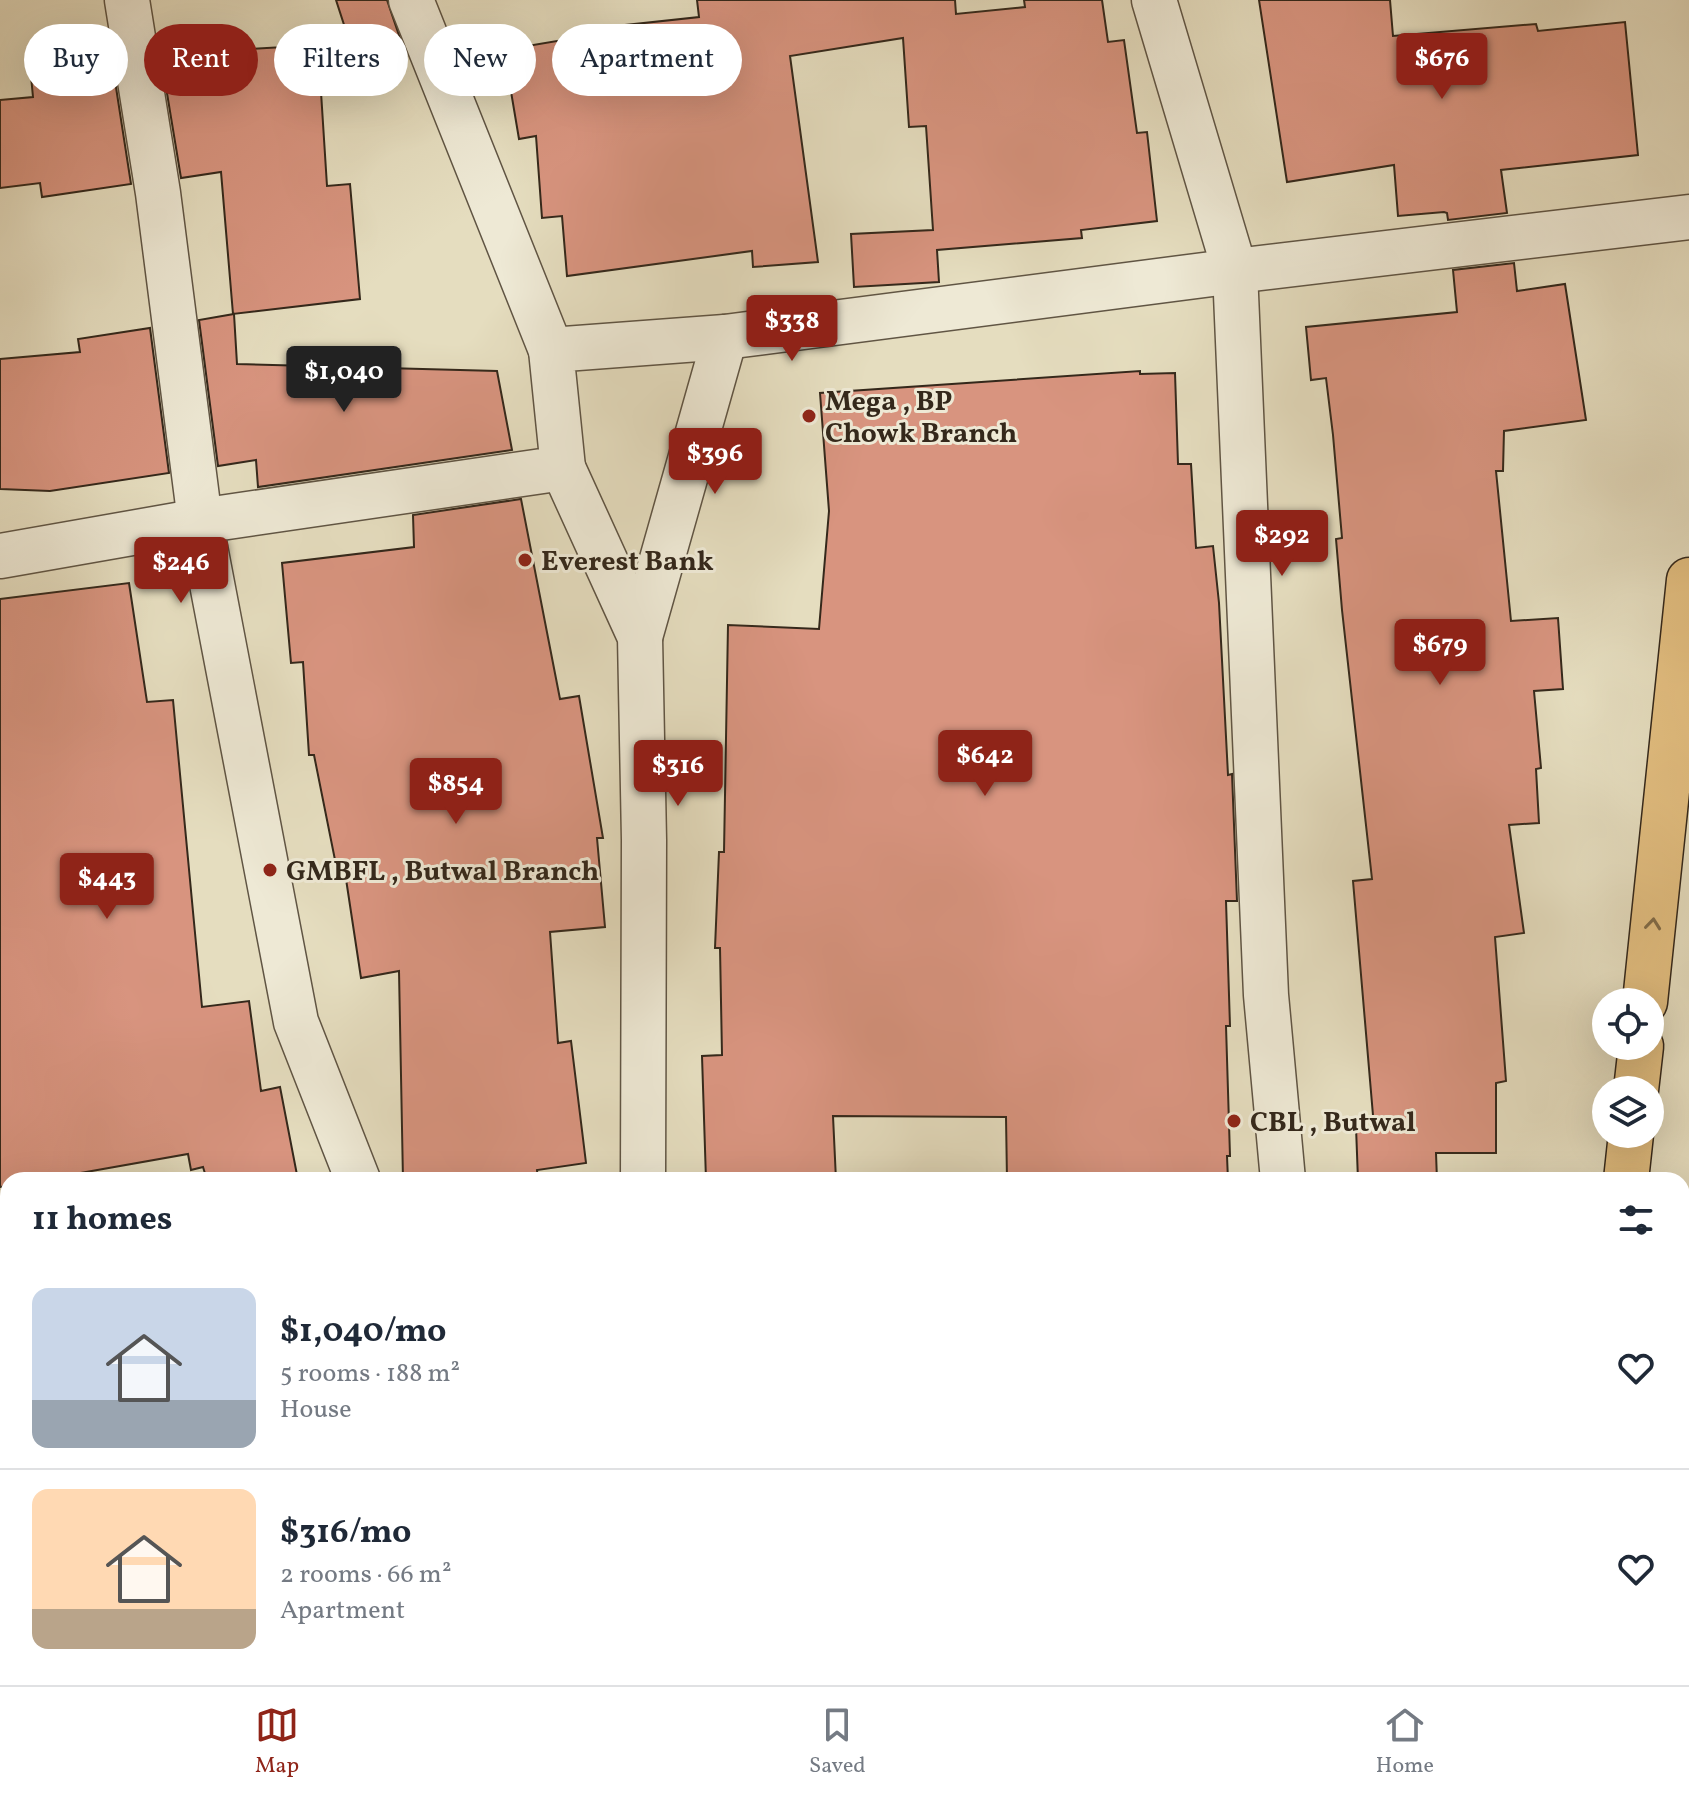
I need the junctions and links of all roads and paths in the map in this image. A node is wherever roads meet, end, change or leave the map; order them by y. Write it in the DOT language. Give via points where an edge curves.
graph roads {
  1 [pos="127,0"];
  2 [pos="411,0"];
  3 [pos="1154,0"];
  4 [pos="1689,217"];
  5 [pos="1235,271"];
  6 [pos="725,337"];
  7 [pos="551,350"];
  8 [pos="563,468"];
  9 [pos="200,521"];
  10 [pos="0,556"];
  11 [pos="1689,580"];
  12 [pos="640,637"];
  13 [pos="1646,988"];
  14 [pos="1629,1148"];
  15 [pos="355,1172"];
  16 [pos="643,1172"];
  17 [pos="1282,1172"];
  18 [pos="1627,1172"];
  1 -- 9 [label="street"];
  2 -- 7 [label="street"];
  3 -- 5 [label="street"];
  4 -- 5 [label="street"];
  5 -- 6 [label="street"];
  5 -- 17 [label="street" via="1266,995"];
  6 -- 7 [label="street"];
  6 -- 12 [label="street"];
  7 -- 8 [label="street"];
  8 -- 9 [label="street"];
  8 -- 12 [label="street"];
  9 -- 10 [label="street"];
  9 -- 15 [label="street" via="296,1022"];
  13 -- 11 [label="highway, one-way"];
  12 -- 16 [label="street"];
  14 -- 18 [label="highway"];
}
